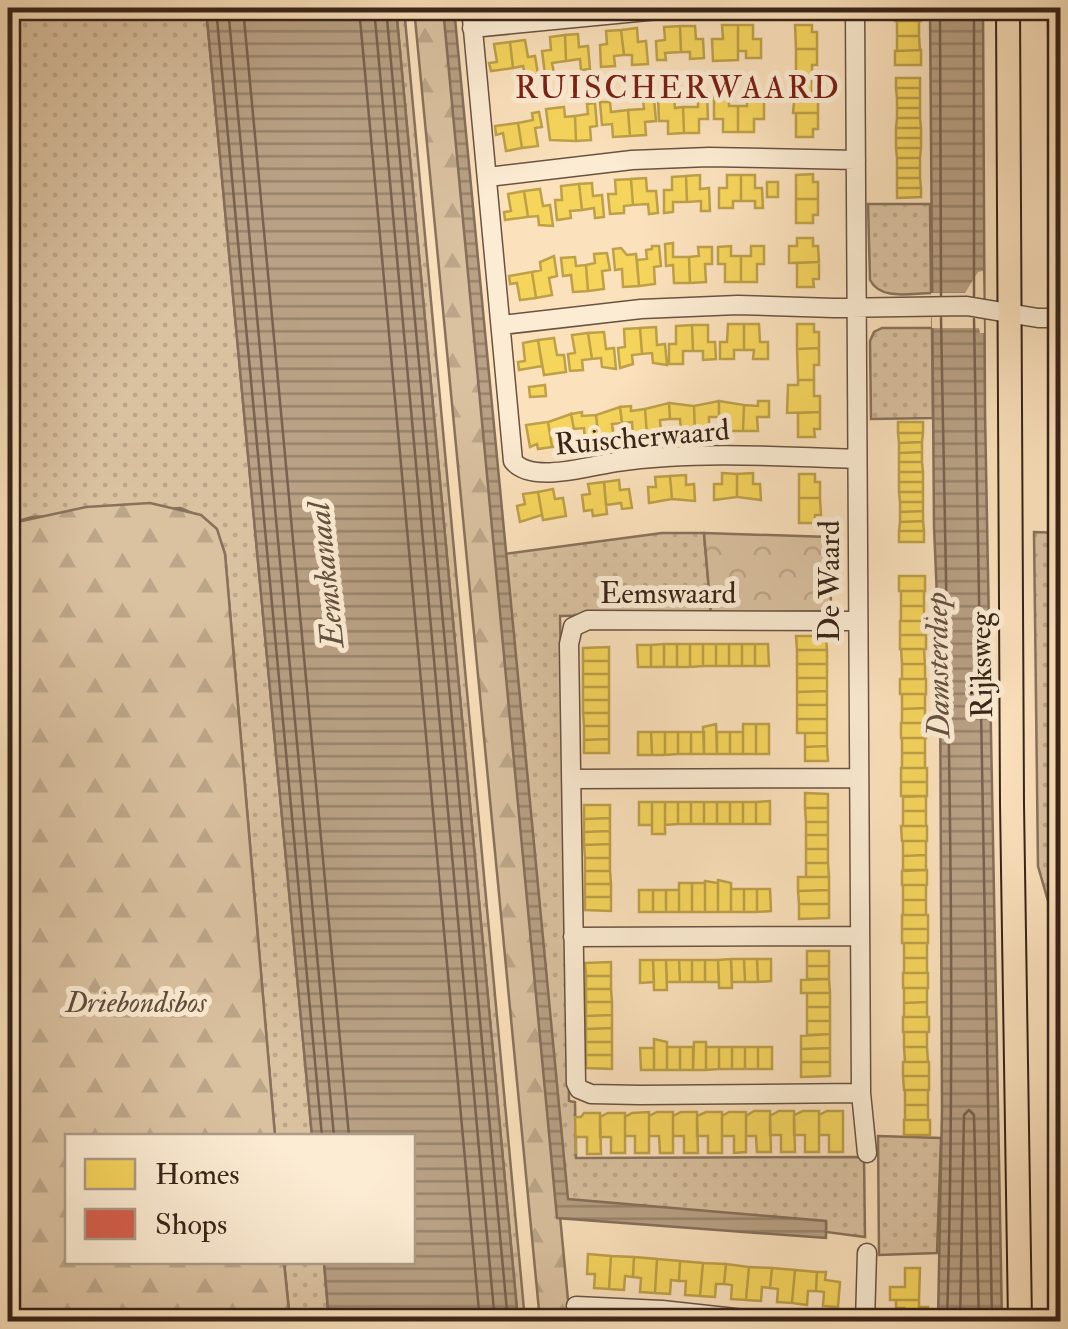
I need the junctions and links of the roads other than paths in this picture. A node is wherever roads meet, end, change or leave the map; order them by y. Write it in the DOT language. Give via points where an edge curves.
graph roads {
  1 [pos="470,8"];
  2 [pos="855,8"];
  3 [pos="1008,8"];
  4 [pos="1058,8"];
  5 [pos="472,28"];
  6 [pos="1058,126"];
  7 [pos="856,160"];
  8 [pos="488,178"];
  9 [pos="1060,187"];
  10 [pos="856,308"];
  11 [pos="1011,314"];
  12 [pos="1060,318"];
  13 [pos="502,325"];
  14 [pos="856,459"];
  15 [pos="857,621"];
  16 [pos="858,778"];
  17 [pos="571,779"];
  18 [pos="860,936"];
  19 [pos="572,937"];
  20 [pos="861,1093"];
  21 [pos="867,1153"];
  22 [pos="867,1252"];
  23 [pos="576,1306"];
  24 [pos="662,1316"];
  25 [pos="773,1322"];
  26 [pos="865,1322"];
  27 [pos="1020,1322"];
  1 -- 5 [label="street, Ruischerwaard"];
  2 -- 5 [label="street" via="623,11"];
  2 -- 7 [label="street, De Waard"];
  3 -- 11 [label="main road, Rijksweg"];
  4 -- 6 [label="street"];
  5 -- 8 [label="street, Ruischerwaard"];
  6 -- 9 [label="street"];
  7 -- 8 [label="street" via="632,160"];
  7 -- 10 [label="street, De Waard"];
  8 -- 13 [label="street, Ruischerwaard"];
  10 -- 11 [label="street"];
  10 -- 13 [label="street" via="661,308"];
  10 -- 14 [label="street, De Waard"];
  11 -- 12 [label="street"];
  11 -- 27 [label="main road, Rijksweg"];
  13 -- 14 [label="street, Ruischerwaard" via="513,460 527,473 698,455"];
  14 -- 15 [label="street, De Waard"];
  15 -- 16 [label="street, De Waard"];
  15 -- 17 [label="street, Eemswaard" via="579,623 570,644"];
  16 -- 17 [label="street"];
  16 -- 18 [label="street, De Waard"];
  17 -- 19 [label="street, Eemswaard"];
  18 -- 19 [label="street"];
  18 -- 20 [label="street, De Waard"];
  19 -- 20 [label="street, Eemswaard" via="576,1083 584,1092"];
  20 -- 21 [label="street, De Waard"];
  22 -- 26 [label="street"];
  23 -- 24 [label="street"];
  24 -- 25 [label="street"];
}
